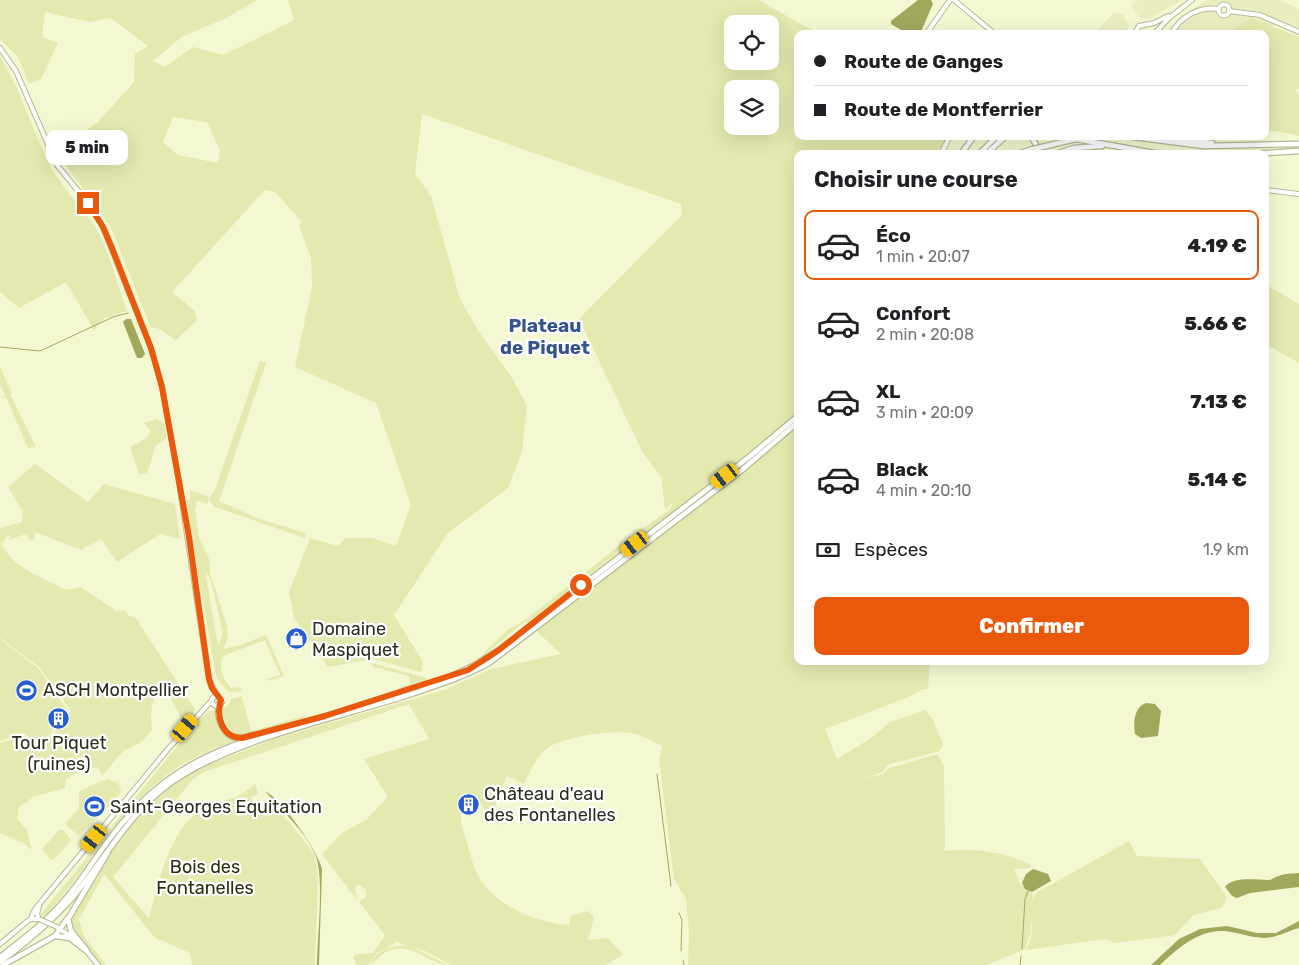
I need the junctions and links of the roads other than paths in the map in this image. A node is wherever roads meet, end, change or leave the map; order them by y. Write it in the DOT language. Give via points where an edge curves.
graph roads {
  1 [pos="950,0"];
  2 [pos="954,0"];
  3 [pos="1192,0"];
  4 [pos="1218,10"];
  5 [pos="1177,11"];
  6 [pos="1229,11"];
  7 [pos="1147,26"];
  8 [pos="929,30"];
  9 [pos="990,30"];
  10 [pos="1136,30"];
  11 [pos="1150,30"];
  12 [pos="1157,30"];
  13 [pos="1174,30"];
  14 [pos="1299,32"];
  15 [pos="0,48"];
  16 [pos="993,140"];
  17 [pos="1002,140"];
  18 [pos="1072,140"];
  19 [pos="1081,140"];
  20 [pos="1152,140"];
  21 [pos="1186,140"];
  22 [pos="1299,144"];
  23 [pos="1239,146"];
  24 [pos="1119,148"];
  25 [pos="983,150"];
  26 [pos="990,150"];
  27 [pos="1030,150"];
  28 [pos="1069,150"];
  29 [pos="1133,150"];
  30 [pos="1299,151"];
  31 [pos="1269,153"];
  32 [pos="1269,190"];
  33 [pos="1299,194"];
  34 [pos="794,419"];
  35 [pos="794,425"];
  36 [pos="215,701"];
  37 [pos="325,716"];
  38 [pos="149,800"];
  39 [pos="70,914"];
  40 [pos="36,917"];
  41 [pos="59,928"];
  42 [pos="55,936"];
  43 [pos="0,944"];
  44 [pos="86,951"];
  45 [pos="0,957"];
  46 [pos="0,962"];
  47 [pos="3,965"];
  48 [pos="98,965"];
  1 -- 8 [label="street"];
  2 -- 9 [label="street"];
  3 -- 5 [label="street"];
  4 -- 6 [label="street" via="1222,15"];
  4 -- 6 [label="street" via="1224,5"];
  4 -- 13 [label="street" via="1206,8 1195,12"];
  5 -- 7 [label="street"];
  5 -- 12 [label="street"];
  6 -- 14 [label="street" via="1260,15"];
  7 -- 10 [label="street" via="1139,26"];
  7 -- 11 [label="street"];
  15 -- 36 [label="street" via="16,71 57,165 103,227 151,348 162,387"];
  16 -- 25 [label="main road"];
  17 -- 26 [label="main road"];
  18 -- 27 [label="main road, bridge"];
  19 -- 24 [label="main road, bridge"];
  20 -- 23 [label="main road"];
  21 -- 23 [label="main road"];
  22 -- 23 [label="main road"];
  24 -- 28 [label="main road" via="1082,146"];
  24 -- 29 [label="main road"];
  30 -- 31 [label="main road"];
  32 -- 33 [label="street"];
  34 -- 37 [label="main road" via="488,658 452,676"];
  35 -- 38 [label="main road" via="742,470 489,663 449,682 219,756 184,774"];
  36 -- 37 [label="main road" via="221,723 229,734 238,738"];
  36 -- 40 [label="street" via="202,710 32,913"];
  37 -- 45 [label="main road" via="222,749 167,779 128,815 62,903"];
  38 -- 39 [label="main road" via="107,854"];
  38 -- 46 [label="main road" via="124,826 63,908"];
  39 -- 41 [label="main road"];
  39 -- 44 [label="main road" via="69,926"];
  40 -- 41 [label="street, bridge"];
  40 -- 43 [label="street"];
  41 -- 42 [label="main road"];
  41 -- 44 [label="street" via="70,934"];
  42 -- 44 [label="main road" via="68,937"];
  42 -- 47 [label="main road"];
  44 -- 48 [label="street"];
}
